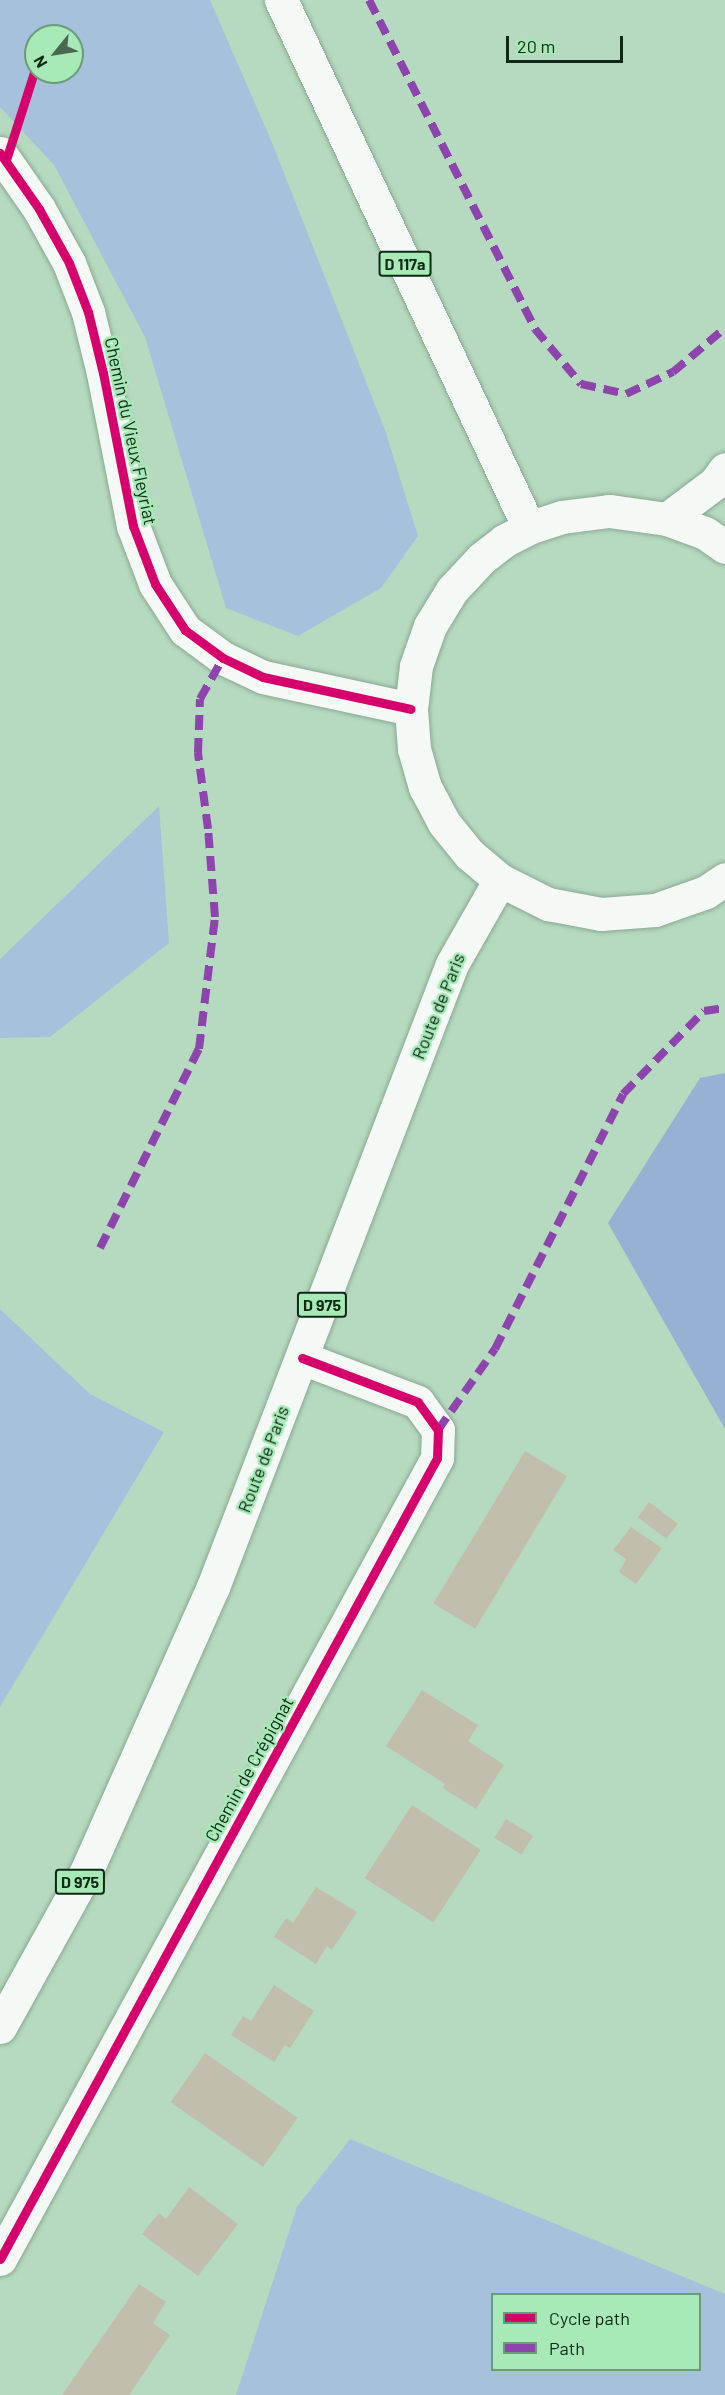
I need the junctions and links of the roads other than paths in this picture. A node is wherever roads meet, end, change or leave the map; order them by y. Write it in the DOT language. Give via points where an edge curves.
graph roads {
  1 [pos="281,0"];
  2 [pos="0,153"];
  3 [pos="725,469"];
  4 [pos="667,519"];
  5 [pos="529,528"];
  6 [pos="725,548"];
  7 [pos="411,709"];
  8 [pos="725,879"];
  9 [pos="500,880"];
  10 [pos="302,1358"];
  11 [pos="0,2027"];
  12 [pos="0,2259"];
  1 -- 5 [label="main road, D 117a"];
  2 -- 7 [label="main road, Chemin du Vieux Fleyriat" via="39,209 69,263 88,312 103,373 133,526 155,584 185,630 223,658 263,677"];
  3 -- 4 [label="main road" via="715,483"];
  4 -- 5 [label="main road" via="609,511 562,517"];
  4 -- 6 [label="main road" via="705,533"];
  5 -- 7 [label="main road" via="504,541 452,590 430,626 416,666"];
  7 -- 9 [label="main road" via="414,749 425,788 444,823 469,854"];
  8 -- 9 [label="main road" via="706,892 655,910 601,914 548,904"];
  9 -- 10 [label="main road, Route de Paris / D 975" via="452,964"];
  10 -- 11 [label="main road, Route de Paris / D 975" via="213,1587 86,1872"];
  10 -- 12 [label="main road, Chemin de Crépignat" via="418,1402 438,1430 437,1458"];
}
